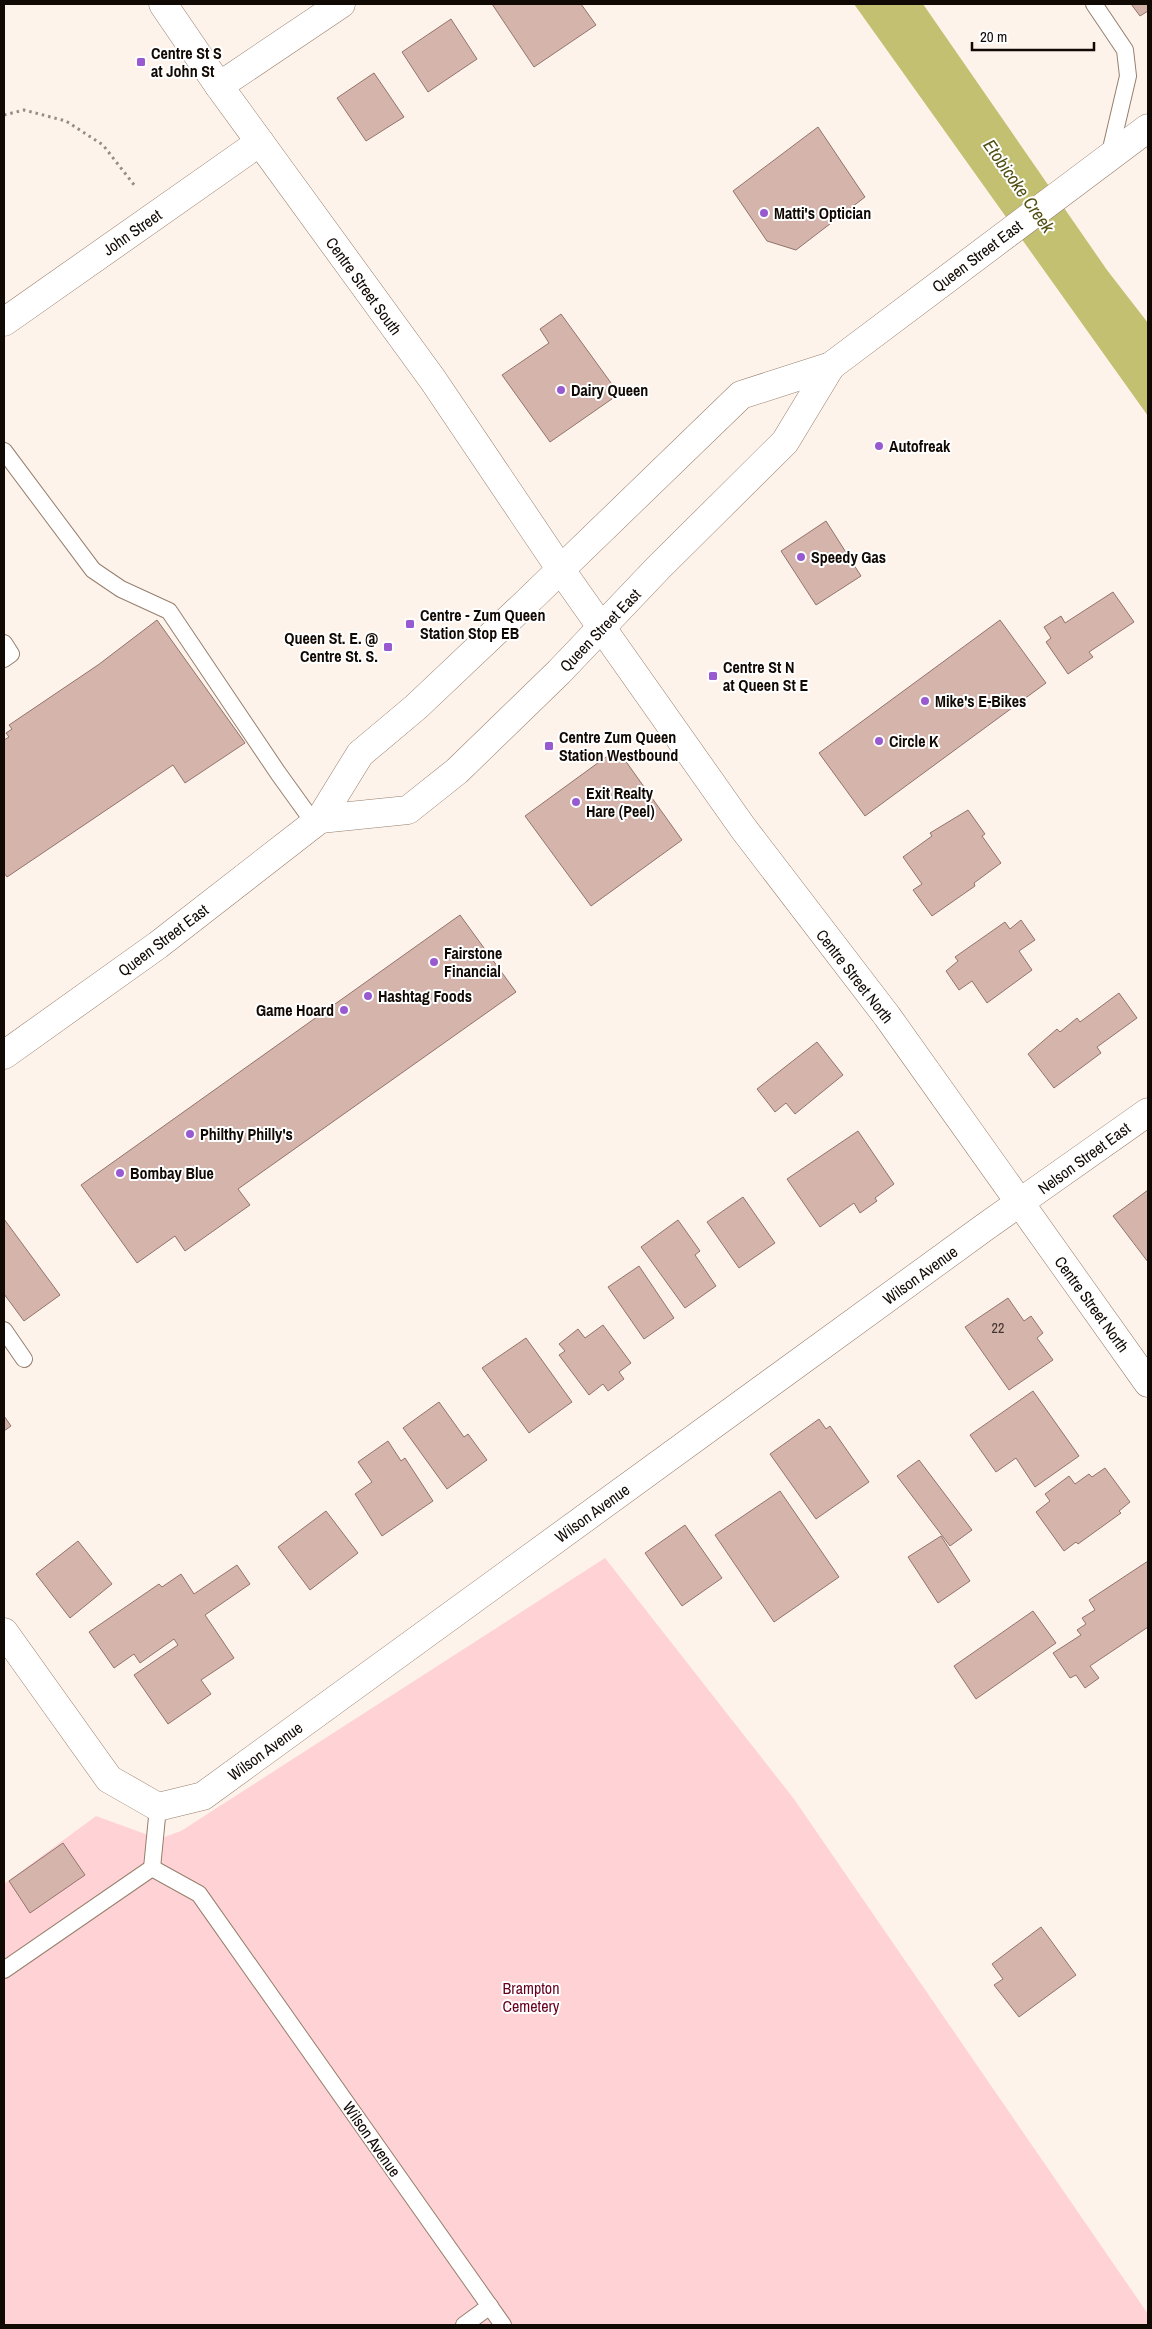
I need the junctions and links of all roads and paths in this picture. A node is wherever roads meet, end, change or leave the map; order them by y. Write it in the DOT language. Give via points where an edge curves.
graph roads {
  1 [pos="163,4"];
  2 [pos="341,4"];
  3 [pos="1094,4"];
  4 [pos="219,86"];
  5 [pos="4,115"];
  6 [pos="1148,128"];
  7 [pos="260,142"];
  8 [pos="1108,158"];
  9 [pos="158,213"];
  10 [pos="4,322"];
  11 [pos="831,366"];
  12 [pos="4,452"];
  13 [pos="561,570"];
  14 [pos="602,628"];
  15 [pos="4,643"];
  16 [pos="4,659"];
  17 [pos="317,821"];
  18 [pos="4,1055"];
  19 [pos="1148,1112"];
  20 [pos="1020,1203"];
  21 [pos="4,1330"];
  22 [pos="24,1359"];
  23 [pos="1148,1383"];
  24 [pos="4,1632"];
  25 [pos="158,1807"];
  26 [pos="152,1868"];
  27 [pos="4,1970"];
  28 [pos="490,2306"];
  29 [pos="464,2325"];
  30 [pos="503,2325"];
  1 -- 4 [label="street, Centre Street South"];
  2 -- 4 [label="street"];
  3 -- 8 [label="lane" via="1125,50 1128,76"];
  4 -- 7 [label="street, Centre Street South"];
  5 -- 9 [label="path" via="24,110 66,121 103,145"];
  6 -- 8 [label="street, Queen Street East"];
  7 -- 9 [label="street, John Street"];
  7 -- 13 [label="street, Centre Street South" via="433,380"];
  8 -- 11 [label="street, Queen Street East"];
  9 -- 10 [label="street, John Street"];
  11 -- 13 [label="street, Queen Street East" via="741,395"];
  11 -- 14 [label="street, Queen Street East" via="785,442"];
  12 -- 17 [label="lane" via="92,570 121,589 169,611 278,773"];
  13 -- 14 [label="street, Centre Street North"];
  13 -- 17 [label="street, Queen Street East" via="416,707 360,754"];
  14 -- 17 [label="street, Queen Street East" via="458,771 408,810"];
  14 -- 20 [label="street, Centre Street North" via="748,835 887,1016"];
  15 -- 16 [label="lane" via="11,654"];
  17 -- 18 [label="street, Queen Street East" via="158,946"];
  19 -- 20 [label="street, Nelson Street East"];
  20 -- 23 [label="street, Centre Street North"];
  20 -- 25 [label="street, Wilson Avenue" via="203,1796"];
  21 -- 22 [label="lane"];
  24 -- 25 [label="street" via="109,1779"];
  25 -- 26 [label="lane"];
  26 -- 27 [label="lane"];
  26 -- 28 [label="lane, Wilson Avenue" via="199,1894"];
  28 -- 29 [label="lane"];
  28 -- 30 [label="lane, Wilson Avenue"];
}
